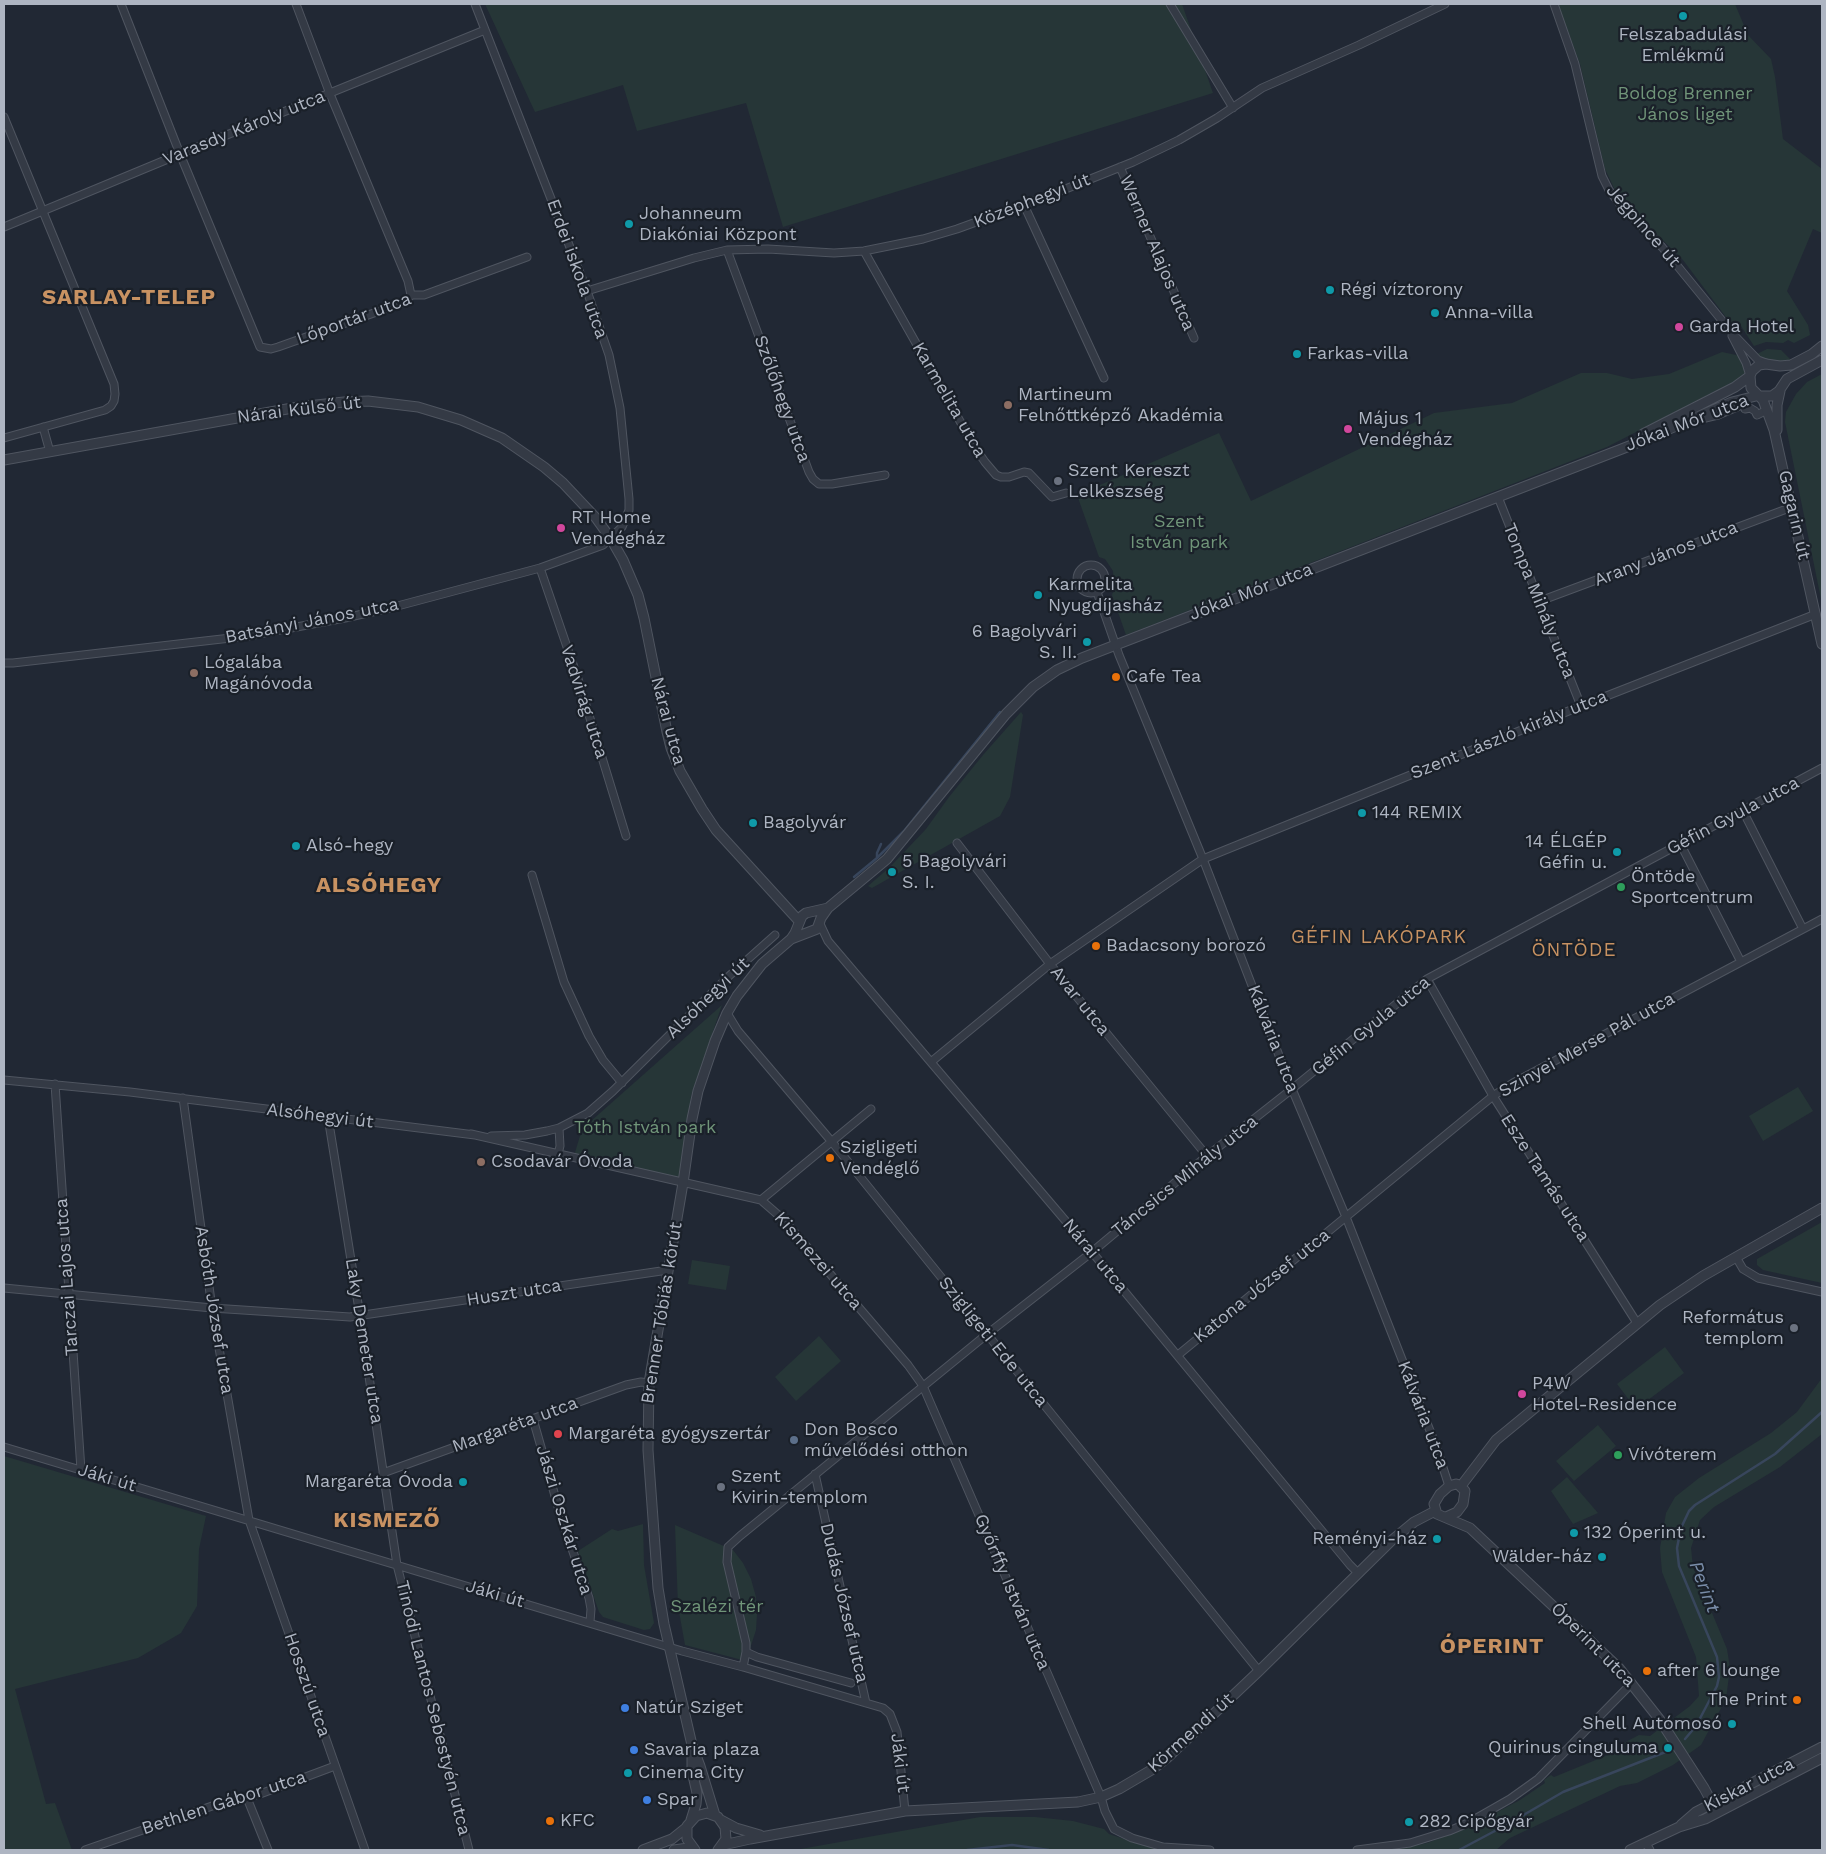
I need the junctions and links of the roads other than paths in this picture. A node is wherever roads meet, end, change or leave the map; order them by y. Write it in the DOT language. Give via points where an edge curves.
graph roads {
  1 [pos="121,4"];
  2 [pos="296,4"];
  3 [pos="475,4"];
  4 [pos="1170,4"];
  5 [pos="1445,4"];
  6 [pos="1554,4"];
  7 [pos="485,30"];
  8 [pos="330,94"];
  9 [pos="1234,108"];
  10 [pos="4,117"];
  11 [pos="180,154"];
  12 [pos="1120,167"];
  13 [pos="1024,205"];
  14 [pos="43,212"];
  15 [pos="4,227"];
  16 [pos="727,250"];
  17 [pos="864,251"];
  18 [pos="527,257"];
  19 [pos="586,290"];
  20 [pos="411,295"];
  21 [pos="1722,320"];
  22 [pos="1194,338"];
  23 [pos="1822,346"];
  24 [pos="1822,360"];
  25 [pos="1770,364"];
  26 [pos="1750,376"];
  27 [pos="1104,378"];
  28 [pos="1782,387"];
  29 [pos="1760,396"];
  30 [pos="1763,412"];
  31 [pos="1682,424"];
  32 [pos="43,427"];
  33 [pos="4,438"];
  34 [pos="1778,445"];
  35 [pos="1615,450"];
  36 [pos="50,452"];
  37 [pos="4,460"];
  38 [pos="885,475"];
  39 [pos="1066,493"];
  40 [pos="1498,497"];
  41 [pos="1792,506"];
  42 [pos="611,539"];
  43 [pos="540,568"];
  44 [pos="1098,592"];
  45 [pos="1540,601"];
  46 [pos="1816,614"];
  47 [pos="1822,644"];
  48 [pos="1116,645"];
  49 [pos="4,663"];
  50 [pos="1581,706"];
  51 [pos="1822,768"];
  52 [pos="1743,810"];
  53 [pos="626,836"];
  54 [pos="957,843"];
  55 [pos="1681,845"];
  56 [pos="1203,859"];
  57 [pos="532,874"];
  58 [pos="765,883"];
  59 [pos="828,908"];
  60 [pos="807,913"];
  61 [pos="1822,919"];
  62 [pos="799,922"];
  63 [pos="820,923"];
  64 [pos="1803,929"];
  65 [pos="810,933"];
  66 [pos="775,935"];
  67 [pos="791,939"];
  68 [pos="828,941"];
  69 [pos="1741,962"];
  70 [pos="1050,964"];
  71 [pos="1427,979"];
  72 [pos="727,1013"];
  73 [pos="930,1062"];
  74 [pos="4,1080"];
  75 [pos="622,1082"];
  76 [pos="55,1084"];
  77 [pos="1292,1089"];
  78 [pos="1493,1096"];
  79 [pos="183,1098"];
  80 [pos="871,1110"];
  81 [pos="328,1117"];
  82 [pos="559,1128"];
  83 [pos="471,1134"];
  84 [pos="832,1142"];
  85 [pos="558,1154"];
  86 [pos="1207,1156"];
  87 [pos="683,1183"];
  88 [pos="761,1200"];
  89 [pos="1822,1208"];
  90 [pos="1346,1217"];
  91 [pos="1092,1252"];
  92 [pos="1736,1257"];
  93 [pos="668,1270"];
  94 [pos="4,1288"];
  95 [pos="1822,1292"];
  96 [pos="68,1295"];
  97 [pos="212,1308"];
  98 [pos="360,1316"];
  99 [pos="1637,1323"];
  100 [pos="986,1335"];
  101 [pos="1178,1355"];
  102 [pos="649,1383"];
  103 [pos="923,1386"];
  104 [pos="533,1419"];
  105 [pos="4,1447"];
  106 [pos="81,1470"];
  107 [pos="383,1473"];
  108 [pos="815,1474"];
  109 [pos="1449,1486"];
  110 [pos="1461,1486"];
  111 [pos="1463,1504"];
  112 [pos="1435,1511"];
  113 [pos="1446,1517"];
  114 [pos="249,1520"];
  115 [pos="1470,1528"];
  116 [pos="397,1565"];
  117 [pos="1358,1573"];
  118 [pos="590,1622"];
  119 [pos="669,1647"];
  120 [pos="746,1652"];
  121 [pos="743,1666"];
  122 [pos="1259,1671"];
  123 [pos="851,1683"];
  124 [pos="1632,1683"];
  125 [pos="866,1703"];
  126 [pos="692,1745"];
  127 [pos="1818,1749"];
  128 [pos="1822,1758"];
  129 [pos="335,1766"];
  130 [pos="1804,1768"];
  131 [pos="1101,1797"];
  132 [pos="247,1798"];
  133 [pos="1715,1808"];
  134 [pos="905,1811"];
  135 [pos="718,1817"];
  136 [pos="689,1823"];
  137 [pos="766,1836"];
  138 [pos="1648,1847"];
  139 [pos="720,1849"];
  140 [pos="85,1850"];
  141 [pos="268,1850"];
  142 [pos="365,1850"];
  143 [pos="469,1850"];
  144 [pos="643,1850"];
  145 [pos="674,1850"];
  146 [pos="694,1850"];
  147 [pos="1210,1850"];
  148 [pos="1357,1850"];
  149 [pos="1630,1850"];
  1 -- 11 [label="street"];
  2 -- 8 [label="street"];
  3 -- 7 [label="street, Erdei iskola utca"];
  4 -- 9 [label="street"];
  5 -- 9 [label="street, Középhegyi út" via="1262,88"];
  6 -- 21 [label="street, Jégpince út" via="1575,64 1602,176 1619,203 1662,247"];
  7 -- 8 [label="street, Varasdy Károly utca"];
  7 -- 19 [label="street, Erdei iskola utca"];
  8 -- 11 [label="street, Varasdy Károly utca"];
  8 -- 20 [label="street"];
  9 -- 12 [label="street, Középhegyi út" via="1179,140"];
  10 -- 14 [label="street"];
  11 -- 14 [label="street, Varasdy Károly utca"];
  11 -- 20 [label="street, Lőportár utca" via="260,347 278,347 402,303"];
  12 -- 13 [label="street, Középhegyi út"];
  12 -- 22 [label="street, Werner Alajos utca"];
  13 -- 17 [label="street, Középhegyi út" via="934,237"];
  13 -- 27 [label="street"];
  14 -- 15 [label="street, Varasdy Károly utca"];
  14 -- 32 [label="street" via="114,384 115,394 111,406 105,410"];
  16 -- 17 [label="street, Középhegyi út"];
  16 -- 19 [label="street, Középhegyi út"];
  16 -- 38 [label="street, Szőlőhegy utca" via="813,479 819,484 832,484"];
  17 -- 39 [label="street, Karmelita utca" via="985,462 1001,477 1029,473 1052,497"];
  18 -- 20 [label="street, Lőportár utca" via="424,295"];
  19 -- 42 [label="street, Erdei iskola utca" via="609,355 623,432 629,510 622,527"];
  21 -- 25 [label="street, Jégpince út" via="1760,362"];
  21 -- 26 [label="street, Jégpince út"];
  23 -- 25 [label="street" via="1793,364"];
  24 -- 28 [label="street" via="1789,378"];
  25 -- 26 [label="street" via="1757,367"];
  25 -- 28 [label="street" via="1782,374"];
  26 -- 29 [label="street, Gagarin út" via="1751,388"];
  26 -- 35 [label="street, Jókai Mór utca" via="1727,392"];
  28 -- 29 [label="street" via="1771,397"];
  28 -- 34 [label="street, Gagarin út" via="1777,405"];
  29 -- 31 [label="street, Jókai Mór utca" via="1732,402"];
  29 -- 34 [label="street, Gagarin út" via="1767,407"];
  30 -- 31 [label="street" via="1756,415 1750,408 1745,409 1744,404"];
  31 -- 35 [label="street, Jókai Mór utca"];
  32 -- 33 [label="street"];
  32 -- 36 [label="street"];
  34 -- 41 [label="street, Gagarin út"];
  35 -- 40 [label="street, Jókai Mór utca"];
  36 -- 37 [label="street, Nárai Külső út"];
  36 -- 42 [label="street, Nárai Külső út" via="298,407 368,401 395,404 461,420 502,438 563,483"];
  40 -- 45 [label="street, Tompa Mihály utca"];
  40 -- 48 [label="street, Jókai Mór utca"];
  41 -- 45 [label="street, Arany János utca"];
  41 -- 46 [label="street, Gagarin út"];
  42 -- 43 [label="street, Batsányi János utca" via="596,548"];
  42 -- 58 [label="street, Nárai utca" via="624,560 638,595 666,732 678,766 716,830"];
  43 -- 49 [label="street, Batsányi János utca" via="390,608 281,630"];
  43 -- 53 [label="street, Vadvirág utca"];
  44 -- 44 [label="street" via="1105,584 1105,573 1097,566 1086,566 1078,574 1078,585 1086,593"];
  44 -- 48 [label="street, Kálvária utca"];
  45 -- 50 [label="street, Tompa Mihály utca"];
  46 -- 47 [label="street, Gagarin út"];
  46 -- 50 [label="street, Szent László király utca"];
  48 -- 56 [label="street, Kálvária utca"];
  48 -- 59 [label="street, Jókai Mór utca" via="1057,670 1033,687 995,727 887,859"];
  50 -- 56 [label="street, Szent László király utca"];
  51 -- 52 [label="street, Géfin Gyula utca"];
  52 -- 55 [label="street, Géfin Gyula utca"];
  52 -- 64 [label="street"];
  54 -- 70 [label="street, Avar utca"];
  55 -- 69 [label="street"];
  55 -- 71 [label="street, Géfin Gyula utca"];
  56 -- 70 [label="street, Szent László király utca"];
  56 -- 77 [label="street, Kálvária utca"];
  57 -- 75 [label="street" via="564,982 589,1036 603,1060"];
  58 -- 60 [label="street, Nárai utca" via="792,906"];
  58 -- 62 [label="street, Nárai utca"];
  59 -- 60 [label="street, Jókai Mór utca"];
  59 -- 63 [label="street, Jókai Mór utca"];
  60 -- 62 [label="street"];
  60 -- 63 [label="street" via="816,914"];
  61 -- 64 [label="street, Szinyei Merse Pál utca"];
  62 -- 65 [label="street" via="802,930"];
  62 -- 67 [label="street, Brenner Tóbiás körút"];
  63 -- 65 [label="street, Jókai Mór utca"];
  63 -- 68 [label="street, Nárai utca"];
  64 -- 69 [label="street, Szinyei Merse Pál utca"];
  65 -- 67 [label="street, Brenner Tóbiás körút"];
  65 -- 68 [label="street, Nárai utca"];
  66 -- 75 [label="street, Alsóhegyi út"];
  67 -- 72 [label="street, Brenner Tóbiás körút" via="762,964"];
  68 -- 73 [label="street, Nárai utca"];
  69 -- 78 [label="street, Szinyei Merse Pál utca"];
  70 -- 73 [label="street, Szent László király utca"];
  70 -- 86 [label="street, Avar utca"];
  71 -- 77 [label="street, Géfin Gyula utca"];
  71 -- 78 [label="street, Esze Tamás utca"];
  72 -- 84 [label="street, Szigligeti Ede utca" via="738,1031"];
  72 -- 87 [label="street, Brenner Tóbiás körút" via="698,1092"];
  73 -- 91 [label="street, Nárai utca"];
  74 -- 76 [label="street, Alsóhegyi út"];
  75 -- 82 [label="street, Alsóhegyi út" via="588,1112"];
  76 -- 79 [label="street, Alsóhegyi út"];
  76 -- 96 [label="street, Tarczai Lajos utca"];
  77 -- 86 [label="street, Táncsics Mihály utca"];
  77 -- 90 [label="street, Kálvária utca"];
  78 -- 90 [label="street, Szinyei Merse Pál utca"];
  78 -- 99 [label="street, Esze Tamás utca"];
  79 -- 81 [label="street, Alsóhegyi út"];
  79 -- 97 [label="street, Asbóth József utca"];
  80 -- 84 [label="street"];
  81 -- 83 [label="street, Alsóhegyi út"];
  81 -- 98 [label="street, Laky Demeter utca"];
  82 -- 83 [label="street, Alsóhegyi út" via="525,1135"];
  82 -- 85 [label="street"];
  83 -- 85 [label="street, Kismezei utca"];
  84 -- 88 [label="street"];
  84 -- 100 [label="street, Szigligeti Ede utca"];
  85 -- 87 [label="street, Kismezei utca"];
  86 -- 91 [label="street, Táncsics Mihály utca"];
  87 -- 88 [label="street, Kismezei utca"];
  87 -- 93 [label="street, Brenner Tóbiás körút"];
  88 -- 103 [label="street, Kismezei utca" via="784,1220"];
  89 -- 92 [label="street"];
  90 -- 101 [label="street, Katona József utca"];
  90 -- 109 [label="street, Kálvária utca"];
  91 -- 100 [label="street, Táncsics Mihály utca"];
  91 -- 101 [label="street, Nárai utca"];
  92 -- 95 [label="street" via="1745,1271 1758,1278"];
  92 -- 99 [label="street" via="1683,1289"];
  93 -- 98 [label="street, Huszt utca"];
  93 -- 102 [label="street, Brenner Tóbiás körút"];
  94 -- 96 [label="street, Huszt utca"];
  96 -- 97 [label="street, Huszt utca"];
  96 -- 106 [label="street, Tarczai Lajos utca"];
  97 -- 98 [label="street, Huszt utca"];
  97 -- 114 [label="street, Asbóth József utca"];
  98 -- 107 [label="street, Laky Demeter utca"];
  99 -- 110 [label="street" via="1496,1440"];
  100 -- 103 [label="street, Táncsics Mihály utca"];
  100 -- 122 [label="street, Szigligeti Ede utca"];
  101 -- 117 [label="street, Nárai utca"];
  102 -- 104 [label="street, Margaréta utca" via="626,1385"];
  102 -- 119 [label="street, Brenner Tóbiás körút" via="647,1425 654,1544"];
  103 -- 108 [label="street, Táncsics Mihály utca"];
  103 -- 131 [label="street, Győrffy István utca"];
  104 -- 107 [label="street, Margaréta utca"];
  104 -- 118 [label="street, Jászi Oszkár utca" via="561,1517 589,1598 592,1609"];
  105 -- 106 [label="street, Jáki út"];
  106 -- 114 [label="street, Jáki út"];
  107 -- 116 [label="street, Laky Demeter utca"];
  108 -- 120 [label="street, Táncsics Mihály utca" via="728,1547 727,1562"];
  108 -- 125 [label="street, Dudás József utca"];
  109 -- 110 [label="street"];
  109 -- 112 [label="street" via="1435,1501"];
  110 -- 111 [label="street" via="1465,1491"];
  111 -- 113 [label="street" via="1457,1512"];
  111 -- 115 [label="street" via="1464,1517"];
  112 -- 113 [label="street"];
  112 -- 117 [label="street, Körmendi út" via="1404,1530"];
  113 -- 115 [label="street, Óperint utca"];
  114 -- 116 [label="street, Jáki út"];
  114 -- 129 [label="street, Hosszú utca"];
  115 -- 124 [label="street, Óperint utca"];
  116 -- 118 [label="street, Jáki út"];
  116 -- 143 [label="street, Tinódi Lantos Sebestyén utca"];
  117 -- 122 [label="street, Körmendi út"];
  118 -- 119 [label="street, Jáki út"];
  119 -- 121 [label="street, Jáki út"];
  119 -- 126 [label="street, Brenner Tóbiás körút"];
  120 -- 121 [label="street"];
  120 -- 123 [label="street"];
  121 -- 125 [label="street, Jáki út"];
  122 -- 131 [label="street, Körmendi út" via="1160,1764"];
  124 -- 133 [label="street, Óperint utca" via="1660,1720"];
  124 -- 148 [label="street" via="1532,1784 1510,1799 1450,1831 1410,1843"];
  125 -- 134 [label="street, Jáki út" via="883,1708 894,1722"];
  126 -- 135 [label="street, Brenner Tóbiás körút"];
  126 -- 136 [label="street, Brenner Tóbiás körút" via="692,1771 697,1793"];
  127 -- 130 [label="street"];
  127 -- 133 [label="street, Kiskar utca"];
  128 -- 130 [label="street, Kiskar utca"];
  129 -- 132 [label="street, Bethlen Gábor utca"];
  129 -- 142 [label="street, Hosszú utca"];
  130 -- 133 [label="street, Kiskar utca"];
  131 -- 134 [label="street, Körmendi út" via="1070,1802"];
  131 -- 147 [label="street, Győrffy István utca" via="1114,1830 1172,1849"];
  132 -- 140 [label="street, Bethlen Gábor utca" via="215,1805"];
  132 -- 141 [label="street"];
  133 -- 138 [label="street, Kiskar utca" via="1693,1814"];
  134 -- 137 [label="street, Körmendi út"];
  135 -- 136 [label="street" via="703,1814"];
  135 -- 137 [label="street, Körmendi út" via="743,1830"];
  135 -- 139 [label="street, Brenner Tóbiás körút" via="727,1832"];
  136 -- 144 [label="street" via="672,1839"];
  136 -- 146 [label="street" via="687,1839"];
  137 -- 139 [label="street, Körmendi út"];
  138 -- 149 [label="street, Kiskar utca"];
  145 -- 146 [label="street"];
}
